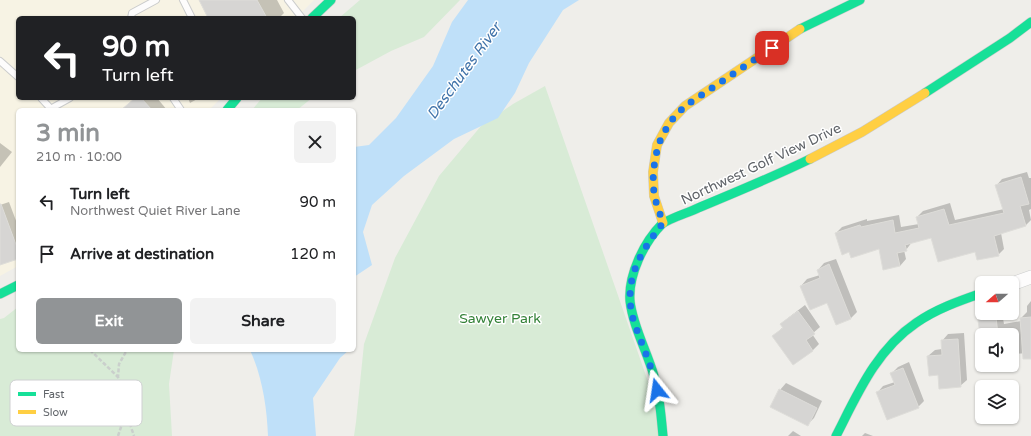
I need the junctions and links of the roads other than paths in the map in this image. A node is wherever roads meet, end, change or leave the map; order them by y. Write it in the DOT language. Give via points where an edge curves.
graph roads {
  1 [pos="156,0"];
  2 [pos="183,0"];
  3 [pos="288,0"];
  4 [pos="331,0"];
  5 [pos="860,0"];
  6 [pos="131,16"];
  7 [pos="191,16"];
  8 [pos="300,16"];
  9 [pos="314,16"];
  10 [pos="1031,22"];
  11 [pos="0,61"];
  12 [pos="16,75"];
  13 [pos="43,100"];
  14 [pos="67,100"];
  15 [pos="235,100"];
  16 [pos="51,108"];
  17 [pos="54,108"];
  18 [pos="229,108"];
  19 [pos="663,223"];
  20 [pos="1031,278"];
  21 [pos="1019,282"];
  22 [pos="16,286"];
  23 [pos="0,294"];
  24 [pos="975,295"];
  25 [pos="663,436"];
  26 [pos="836,436"];
  1 -- 6 [label="lane" via="132,13"];
  2 -- 7 [label="lane"];
  3 -- 8 [label="lane"];
  4 -- 9 [label="street"];
  5 -- 19 [label="street" via="797,31 685,106 669,123 658,145 653,172 654,196"];
  10 -- 19 [label="street, Northwest Golf View Drive" via="929,91 862,132 786,171"];
  11 -- 12 [label="lane"];
  13 -- 16 [label="lane"];
  14 -- 17 [label="lane"];
  15 -- 18 [label="street"];
  19 -- 25 [label="street, Northwest Golf View Drive" via="637,262 631,283 630,300 634,320 654,376"];
  20 -- 21 [label="street"];
  22 -- 23 [label="street"];
  24 -- 26 [label="street" via="954,302 922,318 897,338 879,359"];
}
